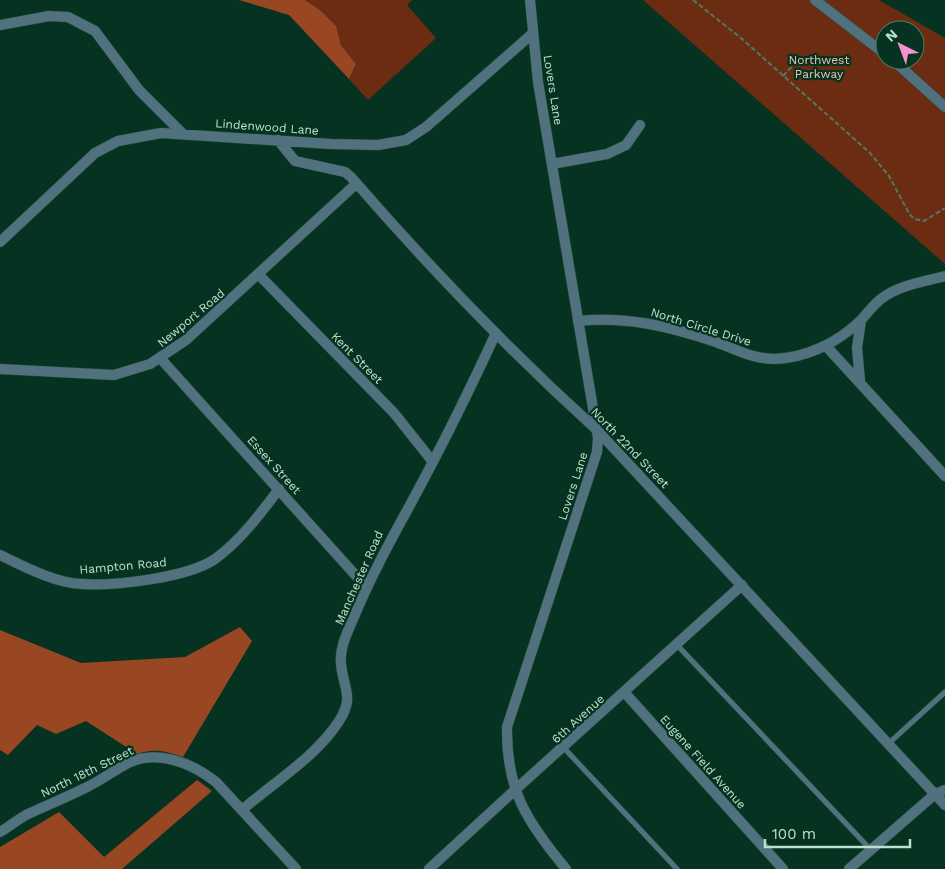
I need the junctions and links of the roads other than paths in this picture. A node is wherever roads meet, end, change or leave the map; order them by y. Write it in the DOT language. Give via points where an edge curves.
graph roads {
  1 [pos="530,0"];
  2 [pos="815,0"];
  3 [pos="0,25"];
  4 [pos="532,34"];
  5 [pos="875,46"];
  6 [pos="904,70"];
  7 [pos="945,107"];
  8 [pos="640,125"];
  9 [pos="183,134"];
  10 [pos="278,140"];
  11 [pos="552,164"];
  12 [pos="356,184"];
  13 [pos="0,242"];
  14 [pos="259,275"];
  15 [pos="944,277"];
  16 [pos="861,320"];
  17 [pos="578,322"];
  18 [pos="496,333"];
  19 [pos="826,346"];
  20 [pos="161,359"];
  21 [pos="0,361"];
  22 [pos="4,369"];
  23 [pos="860,382"];
  24 [pos="597,430"];
  25 [pos="433,462"];
  26 [pos="945,476"];
  27 [pos="279,489"];
  28 [pos="0,555"];
  29 [pos="742,585"];
  30 [pos="367,588"];
  31 [pos="677,645"];
  32 [pos="945,692"];
  33 [pos="625,693"];
  34 [pos="888,744"];
  35 [pos="564,748"];
  36 [pos="515,790"];
  37 [pos="940,792"];
  38 [pos="945,805"];
  39 [pos="242,810"];
  40 [pos="0,832"];
  41 [pos="871,850"];
  42 [pos="296,869"];
  43 [pos="429,869"];
  44 [pos="566,869"];
  45 [pos="677,869"];
  46 [pos="782,869"];
  47 [pos="849,869"];
  1 -- 4 [label="street, Lovers Lane"];
  2 -- 5 [label="street"];
  3 -- 9 [label="street" via="49,16 68,17 95,31 140,90"];
  4 -- 10 [label="street, Lindenwood Lane" via="426,127 406,140 378,145"];
  4 -- 11 [label="street, Lovers Lane"];
  6 -- 7 [label="street"];
  8 -- 11 [label="street" via="626,145 607,154"];
  9 -- 10 [label="street, Lindenwood Lane"];
  9 -- 13 [label="street, Lindenwood Lane" via="140,136 118,141 95,154"];
  10 -- 12 [label="street, North 22nd Street" via="296,160 345,172"];
  11 -- 17 [label="street, Lovers Lane"];
  12 -- 14 [label="street, Newport Road"];
  12 -- 18 [label="street, North 22nd Street"];
  14 -- 20 [label="street, Newport Road"];
  14 -- 25 [label="street, Kent Street" via="394,413"];
  15 -- 16 [label="street, North Circle Drive" via="896,290 880,300"];
  16 -- 19 [label="street, North Circle Drive"];
  16 -- 23 [label="street" via="857,348"];
  17 -- 19 [label="street, North Circle Drive" via="638,320 750,355 775,359"];
  17 -- 24 [label="street, Lovers Lane"];
  18 -- 24 [label="street, North 22nd Street"];
  18 -- 25 [label="street, Manchester Road"];
  19 -- 23 [label="street"];
  20 -- 22 [label="street, Newport Road" via="114,375"];
  20 -- 27 [label="street, Essex Street"];
  21 -- 22 [label="street"];
  23 -- 26 [label="street"];
  24 -- 29 [label="street, North 22nd Street"];
  24 -- 36 [label="street, Lovers Lane" via="597,452 507,727"];
  25 -- 30 [label="street, Manchester Road" via="389,540"];
  27 -- 28 [label="street, Hampton Road" via="214,560 165,577 81,584 31,570"];
  27 -- 30 [label="street, Essex Street"];
  29 -- 31 [label="street, 6th Avenue"];
  29 -- 34 [label="street, North 22nd Street"];
  30 -- 39 [label="street, Manchester Road" via="342,647 341,663 348,699 344,714 308,755"];
  31 -- 33 [label="street, 6th Avenue"];
  31 -- 41 [label="lane"];
  32 -- 34 [label="lane"];
  33 -- 35 [label="street, 6th Avenue"];
  33 -- 46 [label="street, Eugene Field Avenue"];
  34 -- 37 [label="street, North 22nd Street"];
  35 -- 36 [label="street, 6th Avenue"];
  35 -- 45 [label="lane"];
  36 -- 43 [label="street, 6th Avenue"];
  36 -- 44 [label="street, Lovers Lane" via="521,807"];
  37 -- 38 [label="street, North 22nd Street"];
  37 -- 41 [label="street"];
  39 -- 40 [label="street, North 18th Street" via="200,770 186,763 144,758 23,816"];
  39 -- 42 [label="street, North 18th Street"];
  41 -- 47 [label="street"];
}
